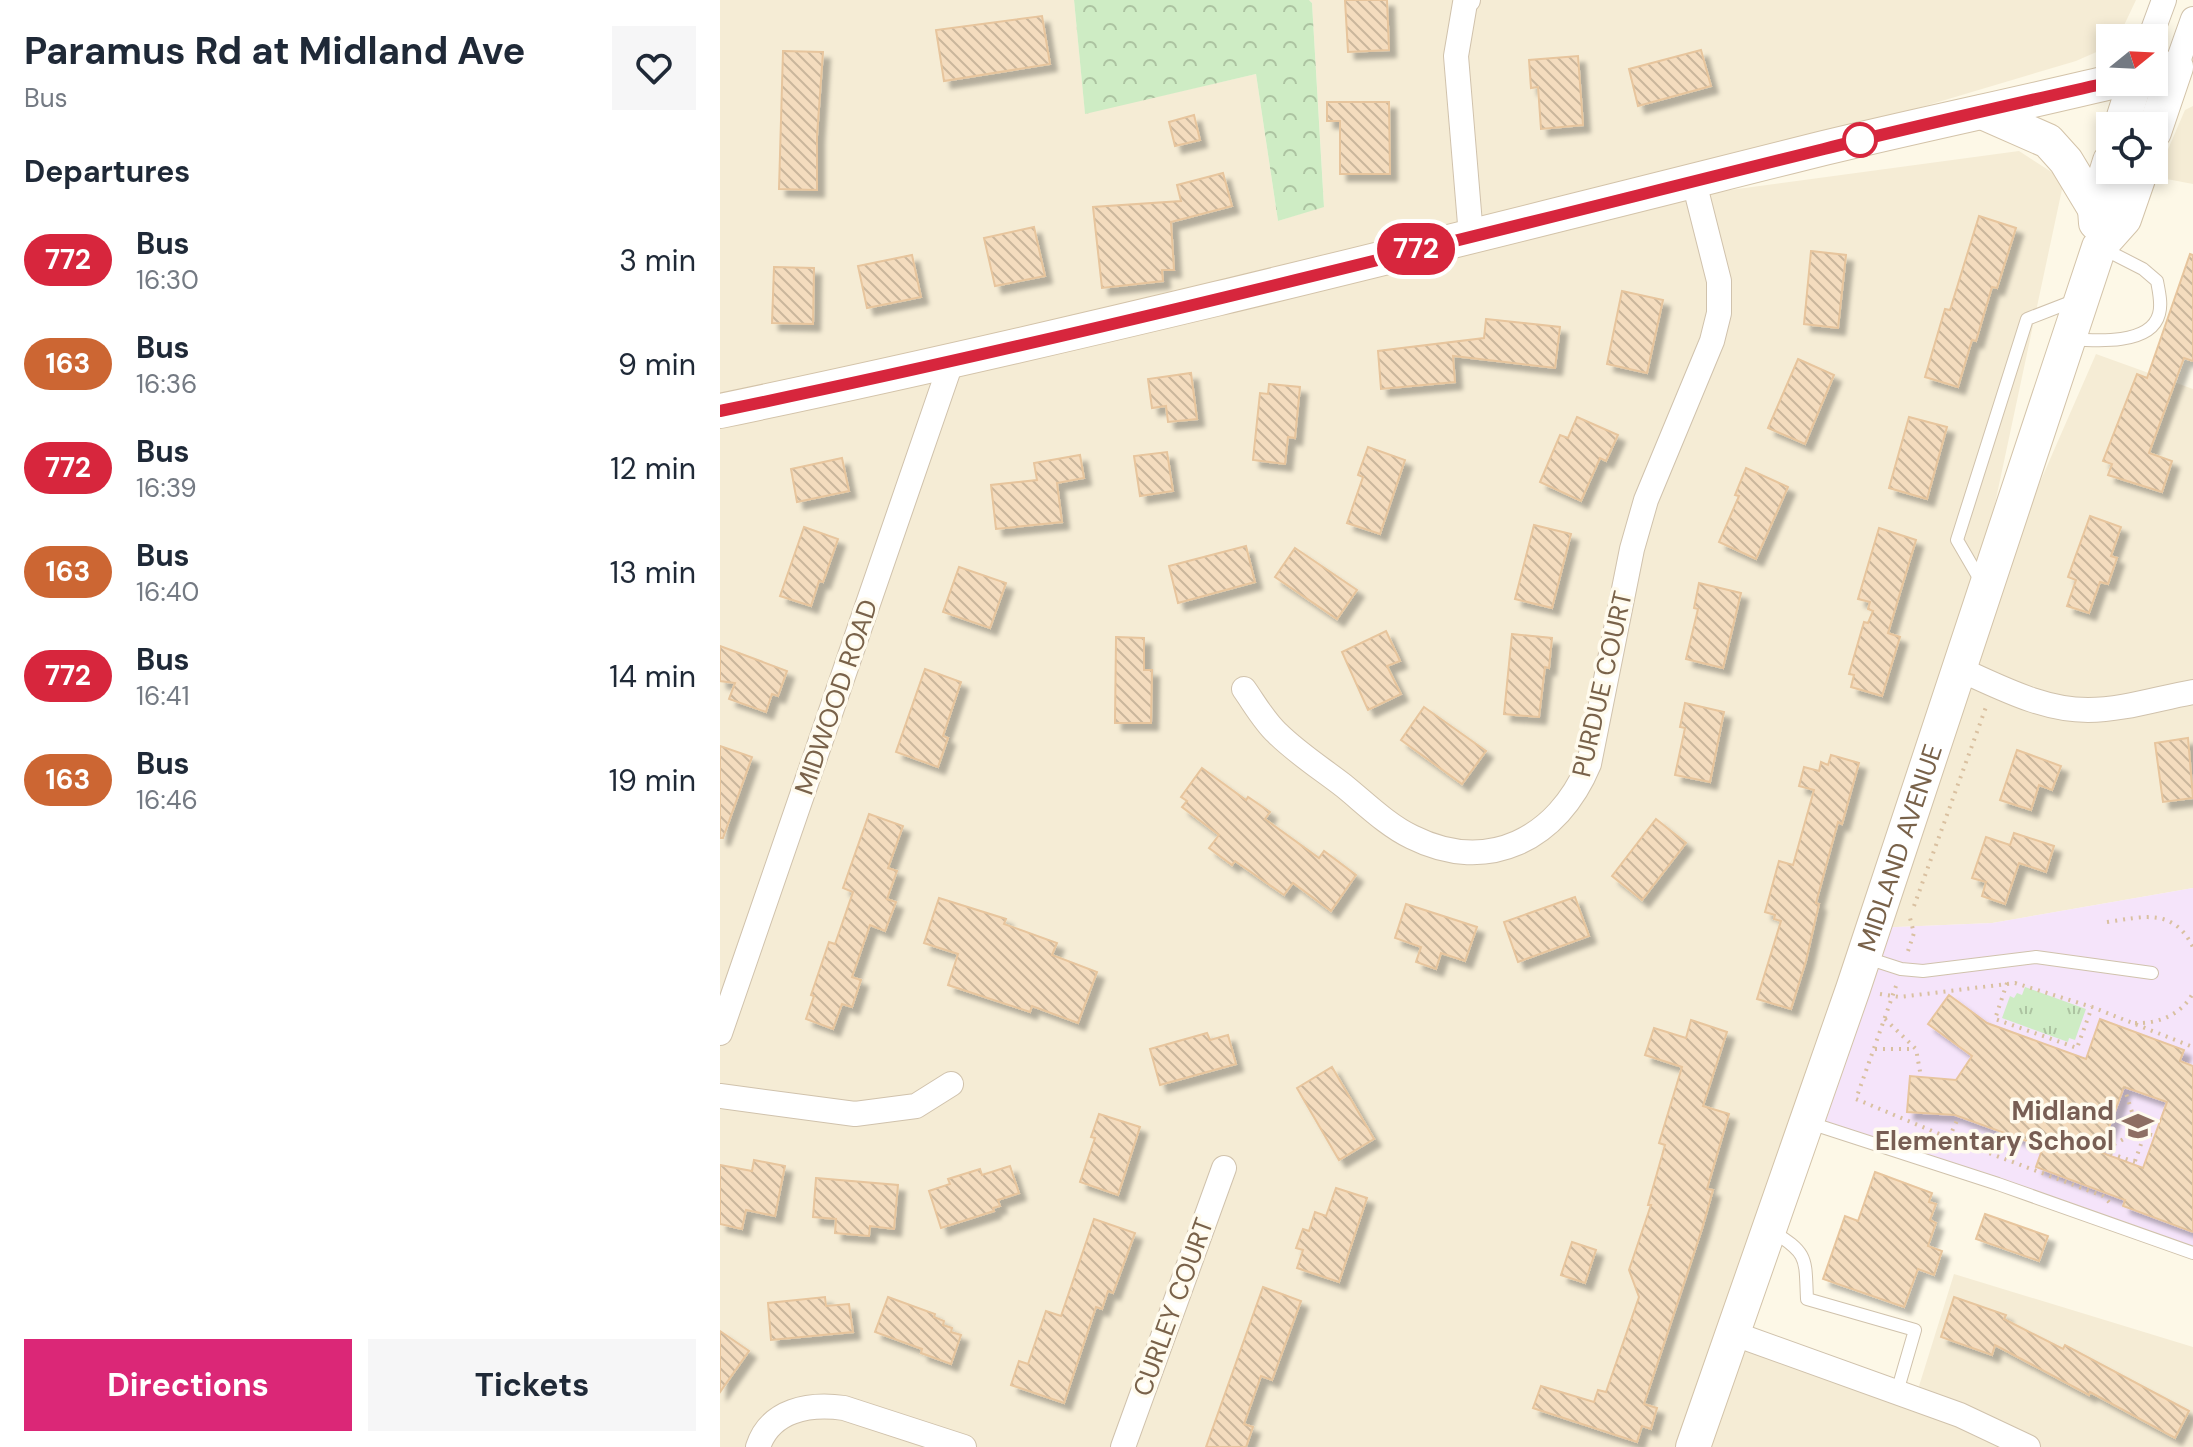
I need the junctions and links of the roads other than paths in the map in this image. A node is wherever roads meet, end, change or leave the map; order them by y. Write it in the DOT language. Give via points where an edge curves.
graph roads {
  1 [pos="1468,0"];
  2 [pos="2164,0"];
  3 [pos="2193,19"];
  4 [pos="2155,24"];
  5 [pos="2174,67"];
  6 [pos="2096,85"];
  7 [pos="1982,112"];
  8 [pos="2160,112"];
  9 [pos="1694,182"];
  10 [pos="2103,184"];
  11 [pos="2136,184"];
  12 [pos="2095,209"];
  13 [pos="1471,236"];
  14 [pos="2099,247"];
  15 [pos="2082,297"];
  16 [pos="2068,339"];
  17 [pos="952,360"];
  18 [pos="720,411"];
  19 [pos="1985,587"];
  20 [pos="1959,669"];
  21 [pos="1244,689"];
  22 [pos="2193,692"];
  23 [pos="1864,957"];
  24 [pos="2152,973"];
  25 [pos="720,1033"];
  26 [pos="951,1084"];
  27 [pos="720,1096"];
  28 [pos="1807,1122"];
  29 [pos="1224,1168"];
  30 [pos="1769,1229"];
  31 [pos="2193,1253"];
  32 [pos="1732,1333"];
  33 [pos="1897,1392"];
  34 [pos="758,1447"];
  35 [pos="964,1447"];
  36 [pos="1123,1447"];
  37 [pos="1693,1447"];
  38 [pos="2028,1447"];
  1 -- 13 [label="street" via="1456,56"];
  2 -- 4 [label="street"];
  3 -- 5 [label="street"];
  5 -- 8 [label="street"];
  6 -- 7 [label="street"];
  7 -- 9 [label="street"];
  7 -- 12 [label="street" via="2048,141"];
  9 -- 13 [label="street"];
  9 -- 21 [label="street, PURDUE COURT" via="1719,281 1719,313 1646,500 1589,764 1564,810 1544,828 1494,850 1438,848 1398,829 1276,732"];
  10 -- 12 [label="street, MIDLAND AVENUE"];
  11 -- 14 [label="street, MIDLAND AVENUE" via="2124,219"];
  12 -- 14 [label="street, MIDLAND AVENUE"];
  13 -- 17 [label="street"];
  14 -- 15 [label="street, MIDLAND AVENUE"];
  14 -- 16 [label="lane" via="2157,281 2159,315 2151,328 2131,336"];
  15 -- 16 [label="street, MIDLAND AVENUE"];
  15 -- 19 [label="lane" via="2027,319 1957,540"];
  16 -- 19 [label="street, MIDLAND AVENUE"];
  17 -- 18 [label="street"];
  17 -- 25 [label="street, MIDWOOD ROAD"];
  19 -- 20 [label="street, MIDLAND AVENUE"];
  20 -- 22 [label="street" via="2022,697 2088,710"];
  20 -- 23 [label="street, MIDLAND AVENUE"];
  23 -- 24 [label="lane" via="1923,971 2036,957"];
  23 -- 28 [label="street, MIDLAND AVENUE"];
  26 -- 27 [label="street" via="916,1106 855,1114"];
  28 -- 30 [label="street, MIDLAND AVENUE"];
  28 -- 31 [label="lane"];
  29 -- 36 [label="street, CURLEY COURT"];
  30 -- 32 [label="street, MIDLAND AVENUE"];
  30 -- 33 [label="lane" via="1795,1245 1806,1262 1807,1299 1915,1330"];
  32 -- 33 [label="street"];
  32 -- 37 [label="street, MIDLAND AVENUE"];
  33 -- 38 [label="street"];
  34 -- 35 [label="street" via="764,1431 782,1416 827,1406"];
}
